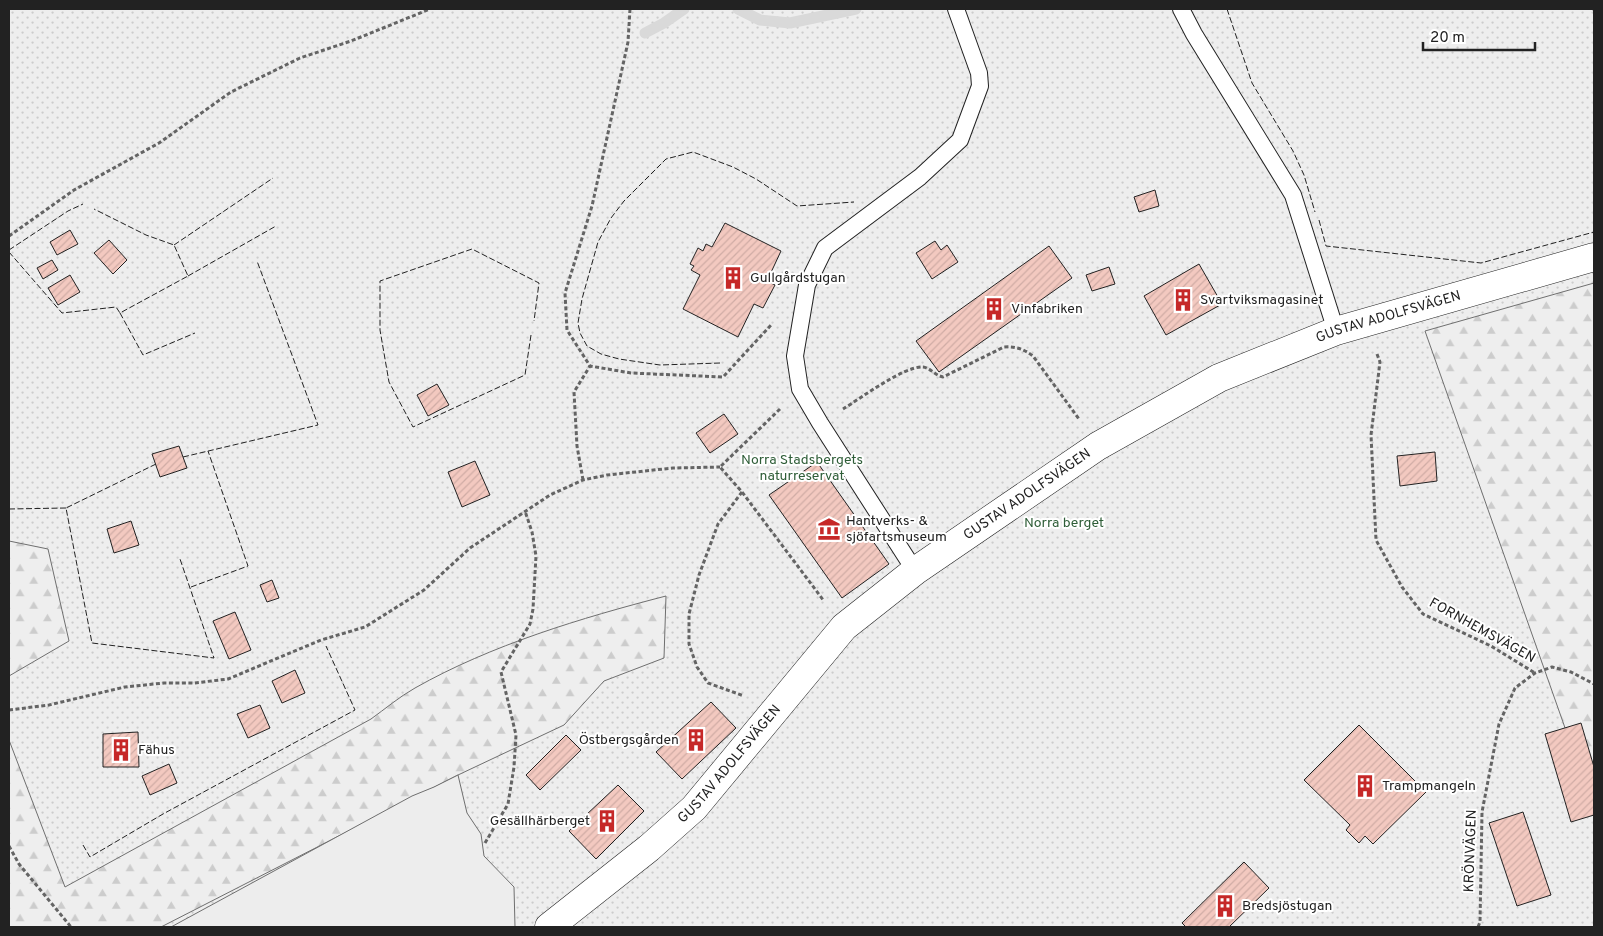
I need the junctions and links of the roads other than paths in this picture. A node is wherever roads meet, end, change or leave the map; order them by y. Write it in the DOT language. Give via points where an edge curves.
graph roads {
  1 [pos="1180,9"];
  2 [pos="957,10"];
  3 [pos="1594,258"];
  4 [pos="1336,331"];
  5 [pos="915,571"];
  6 [pos="549,927"];
  1 -- 4 [label="lane" via="1293,195"];
  2 -- 5 [label="lane" via="979,73 980,86 960,140 920,177 825,248 807,286 795,356 800,389"];
  3 -- 4 [label="street, GUSTAV ADOLFSVÄGEN"];
  4 -- 5 [label="street, GUSTAV ADOLFSVÄGEN" via="1220,378 1098,446"];
  5 -- 6 [label="street, GUSTAV ADOLFSVÄGEN" via="844,628 694,808"];
}
